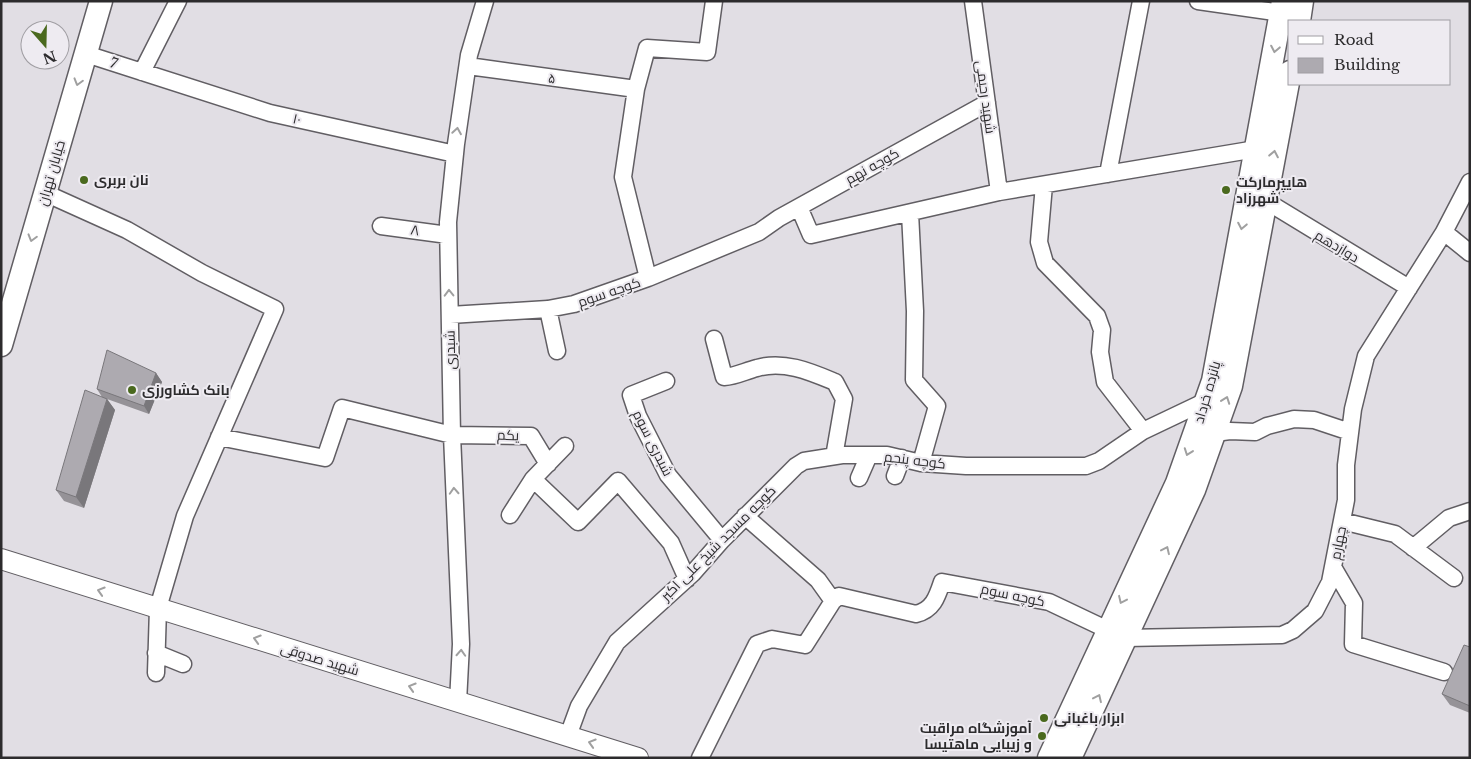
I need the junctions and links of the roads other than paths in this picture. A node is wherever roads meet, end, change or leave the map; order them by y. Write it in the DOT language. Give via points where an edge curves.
graph roads {
  1 [pos="101,1"];
  2 [pos="178,1"];
  3 [pos="485,1"];
  4 [pos="714,1"];
  5 [pos="973,1"];
  6 [pos="1141,1"];
  7 [pos="1198,1"];
  8 [pos="1302,1"];
  9 [pos="1288,12"];
  10 [pos="86,54"];
  11 [pos="468,66"];
  12 [pos="142,72"];
  13 [pos="1288,83"];
  14 [pos="636,89"];
  15 [pos="987,103"];
  16 [pos="1256,149"];
  17 [pos="455,154"];
  18 [pos="1108,174"];
  19 [pos="1470,182"];
  20 [pos="1044,185"];
  21 [pos="1000,192"];
  22 [pos="45,193"];
  23 [pos="1266,201"];
  24 [pos="799,207"];
  25 [pos="910,213"];
  26 [pos="381,226"];
  27 [pos="759,232"];
  28 [pos="1444,232"];
  29 [pos="448,235"];
  30 [pos="1470,253"];
  31 [pos="648,278"];
  32 [pos="1410,288"];
  33 [pos="548,309"];
  34 [pos="450,315"];
  35 [pos="714,339"];
  36 [pos="1,345"];
  37 [pos="557,351"];
  38 [pos="666,381"];
  39 [pos="1206,401"];
  40 [pos="1143,431"];
  41 [pos="1350,432"];
  42 [pos="1215,433"];
  43 [pos="452,435"];
  44 [pos="219,437"];
  45 [pos="565,446"];
  46 [pos="842,455"];
  47 [pos="869,455"];
  48 [pos="902,458"];
  49 [pos="921,463"];
  50 [pos="548,464"];
  51 [pos="895,476"];
  52 [pos="858,478"];
  53 [pos="533,479"];
  54 [pos="1470,511"];
  55 [pos="510,515"];
  56 [pos="745,516"];
  57 [pos="1342,521"];
  58 [pos="722,540"];
  59 [pos="1413,548"];
  60 [pos="1,559"];
  61 [pos="1333,567"];
  62 [pos="1454,578"];
  63 [pos="687,579"];
  64 [pos="833,601"];
  65 [pos="158,608"];
  66 [pos="1117,634"];
  67 [pos="156,653"];
  68 [pos="183,664"];
  69 [pos="1444,672"];
  70 [pos="156,673"];
  71 [pos="458,702"];
  72 [pos="568,736"];
  73 [pos="638,758"];
  74 [pos="700,758"];
  75 [pos="1049,758"];
  76 [pos="1070,758"];
  1 -- 10 [label="main road, خیابان تهران"];
  2 -- 12 [label="street"];
  3 -- 11 [label="street, شبدری"];
  4 -- 14 [label="street" via="707,52 647,48"];
  5 -- 15 [label="street, شهید رحیمی"];
  6 -- 18 [label="street"];
  7 -- 9 [label="street"];
  8 -- 9 [label="main road, پانزده خرداد"];
  9 -- 16 [label="main road, پانزده خرداد, one-way"];
  10 -- 12 [label="street, 7"];
  10 -- 22 [label="main road, خیابان تهران, one-way"];
  11 -- 14 [label="street, ۵"];
  17 -- 11 [label="street, شبدری, one-way"];
  12 -- 17 [label="street, ۱۰" via="270,113"];
  23 -- 13 [label="main road, پانزده خرداد, one-way"];
  14 -- 31 [label="street" via="622,178"];
  15 -- 21 [label="street, شهید رحیمی"];
  15 -- 24 [label="street, کوچه نهم"];
  16 -- 18 [label="street"];
  16 -- 39 [label="main road, پانزده خرداد, one-way" via="1213,381"];
  17 -- 29 [label="street, شبدری"];
  18 -- 20 [label="street"];
  19 -- 28 [label="street, چهارم"];
  20 -- 21 [label="street"];
  20 -- 40 [label="street" via="1039,242 1045,263 1097,316 1102,330 1101,357 1105,382"];
  21 -- 25 [label="street"];
  22 -- 36 [label="main road, خیابان تهران, one-way"];
  22 -- 44 [label="street" via="127,230 202,273 275,309"];
  23 -- 32 [label="street, دوازدهم"];
  42 -- 23 [label="main road, پانزده خرداد, one-way" via="1231,386"];
  24 -- 25 [label="street" via="811,235"];
  24 -- 27 [label="street, کوچه نهم"];
  25 -- 49 [label="street" via="915,311 914,380 937,406"];
  26 -- 29 [label="street, ۸"];
  27 -- 31 [label="street, کوچه سوم"];
  28 -- 30 [label="street"];
  28 -- 32 [label="street, چهارم"];
  34 -- 29 [label="street, شبدری, one-way"];
  31 -- 33 [label="street, کوچه سوم" via="574,304"];
  32 -- 41 [label="street, چهارم" via="1366,356"];
  33 -- 34 [label="street, کوچه سوم"];
  33 -- 37 [label="street"];
  34 -- 43 [label="street, شبدری"];
  35 -- 46 [label="street" via="724,377 775,365 806,370 836,382 844,399 835,451"];
  38 -- 58 [label="street, شبدری سوم" via="631,395 638,416 668,476"];
  39 -- 40 [label="street, کوچه پنجم"];
  39 -- 66 [label="main road, پانزده خرداد, one-way"];
  40 -- 49 [label="street, کوچه پنجم" via="1099,461 1086,466"];
  41 -- 42 [label="street" via="1314,420 1294,419 1255,432"];
  41 -- 57 [label="street, چهارم"];
  66 -- 42 [label="main road, پانزده خرداد, one-way" via="1194,490"];
  43 -- 44 [label="street" via="342,408 325,458"];
  43 -- 50 [label="street, یکم" via="531,436"];
  71 -- 43 [label="street, شبدری, one-way" via="461,644"];
  44 -- 65 [label="street" via="185,516"];
  45 -- 50 [label="street"];
  46 -- 47 [label="street, کوچه پنجم"];
  46 -- 56 [label="street, کوچه مسجد شیخ علی اکبر" via="804,461 796,466"];
  47 -- 48 [label="street, کوچه پنجم"];
  47 -- 52 [label="street"];
  48 -- 49 [label="street, کوچه پنجم"];
  48 -- 51 [label="street"];
  50 -- 53 [label="street"];
  53 -- 55 [label="street"];
  53 -- 63 [label="street" via="578,522 618,481 671,543"];
  54 -- 59 [label="street" via="1449,518"];
  56 -- 58 [label="street, کوچه مسجد شیخ علی اکبر"];
  56 -- 64 [label="street" via="818,580"];
  57 -- 59 [label="street" via="1395,534"];
  57 -- 61 [label="street, چهارم"];
  58 -- 63 [label="street, کوچه مسجد شیخ علی اکبر"];
  59 -- 62 [label="street"];
  65 -- 60 [label="street, شهید صدوقی, one-way"];
  61 -- 66 [label="street, چهارم" via="1330,582 1315,611 1282,635"];
  61 -- 69 [label="street" via="1354,603 1352,644"];
  63 -- 72 [label="street, کوچه مسجد شیخ علی اکبر" via="617,642 580,706"];
  64 -- 66 [label="street, کوچه سوم" via="839,596 916,614 926,612 936,600 942,582 1049,602"];
  64 -- 74 [label="street" via="805,644 772,639 757,644"];
  65 -- 67 [label="street"];
  71 -- 65 [label="street, شهید صدوقی, one-way"];
  66 -- 75 [label="main road, پانزده خرداد"];
  76 -- 66 [label="main road, پانزده خرداد, one-way"];
  67 -- 68 [label="street"];
  67 -- 70 [label="street"];
  71 -- 72 [label="street, شهید صدوقی"];
  73 -- 72 [label="street, شهید صدوقی, one-way"];
}
